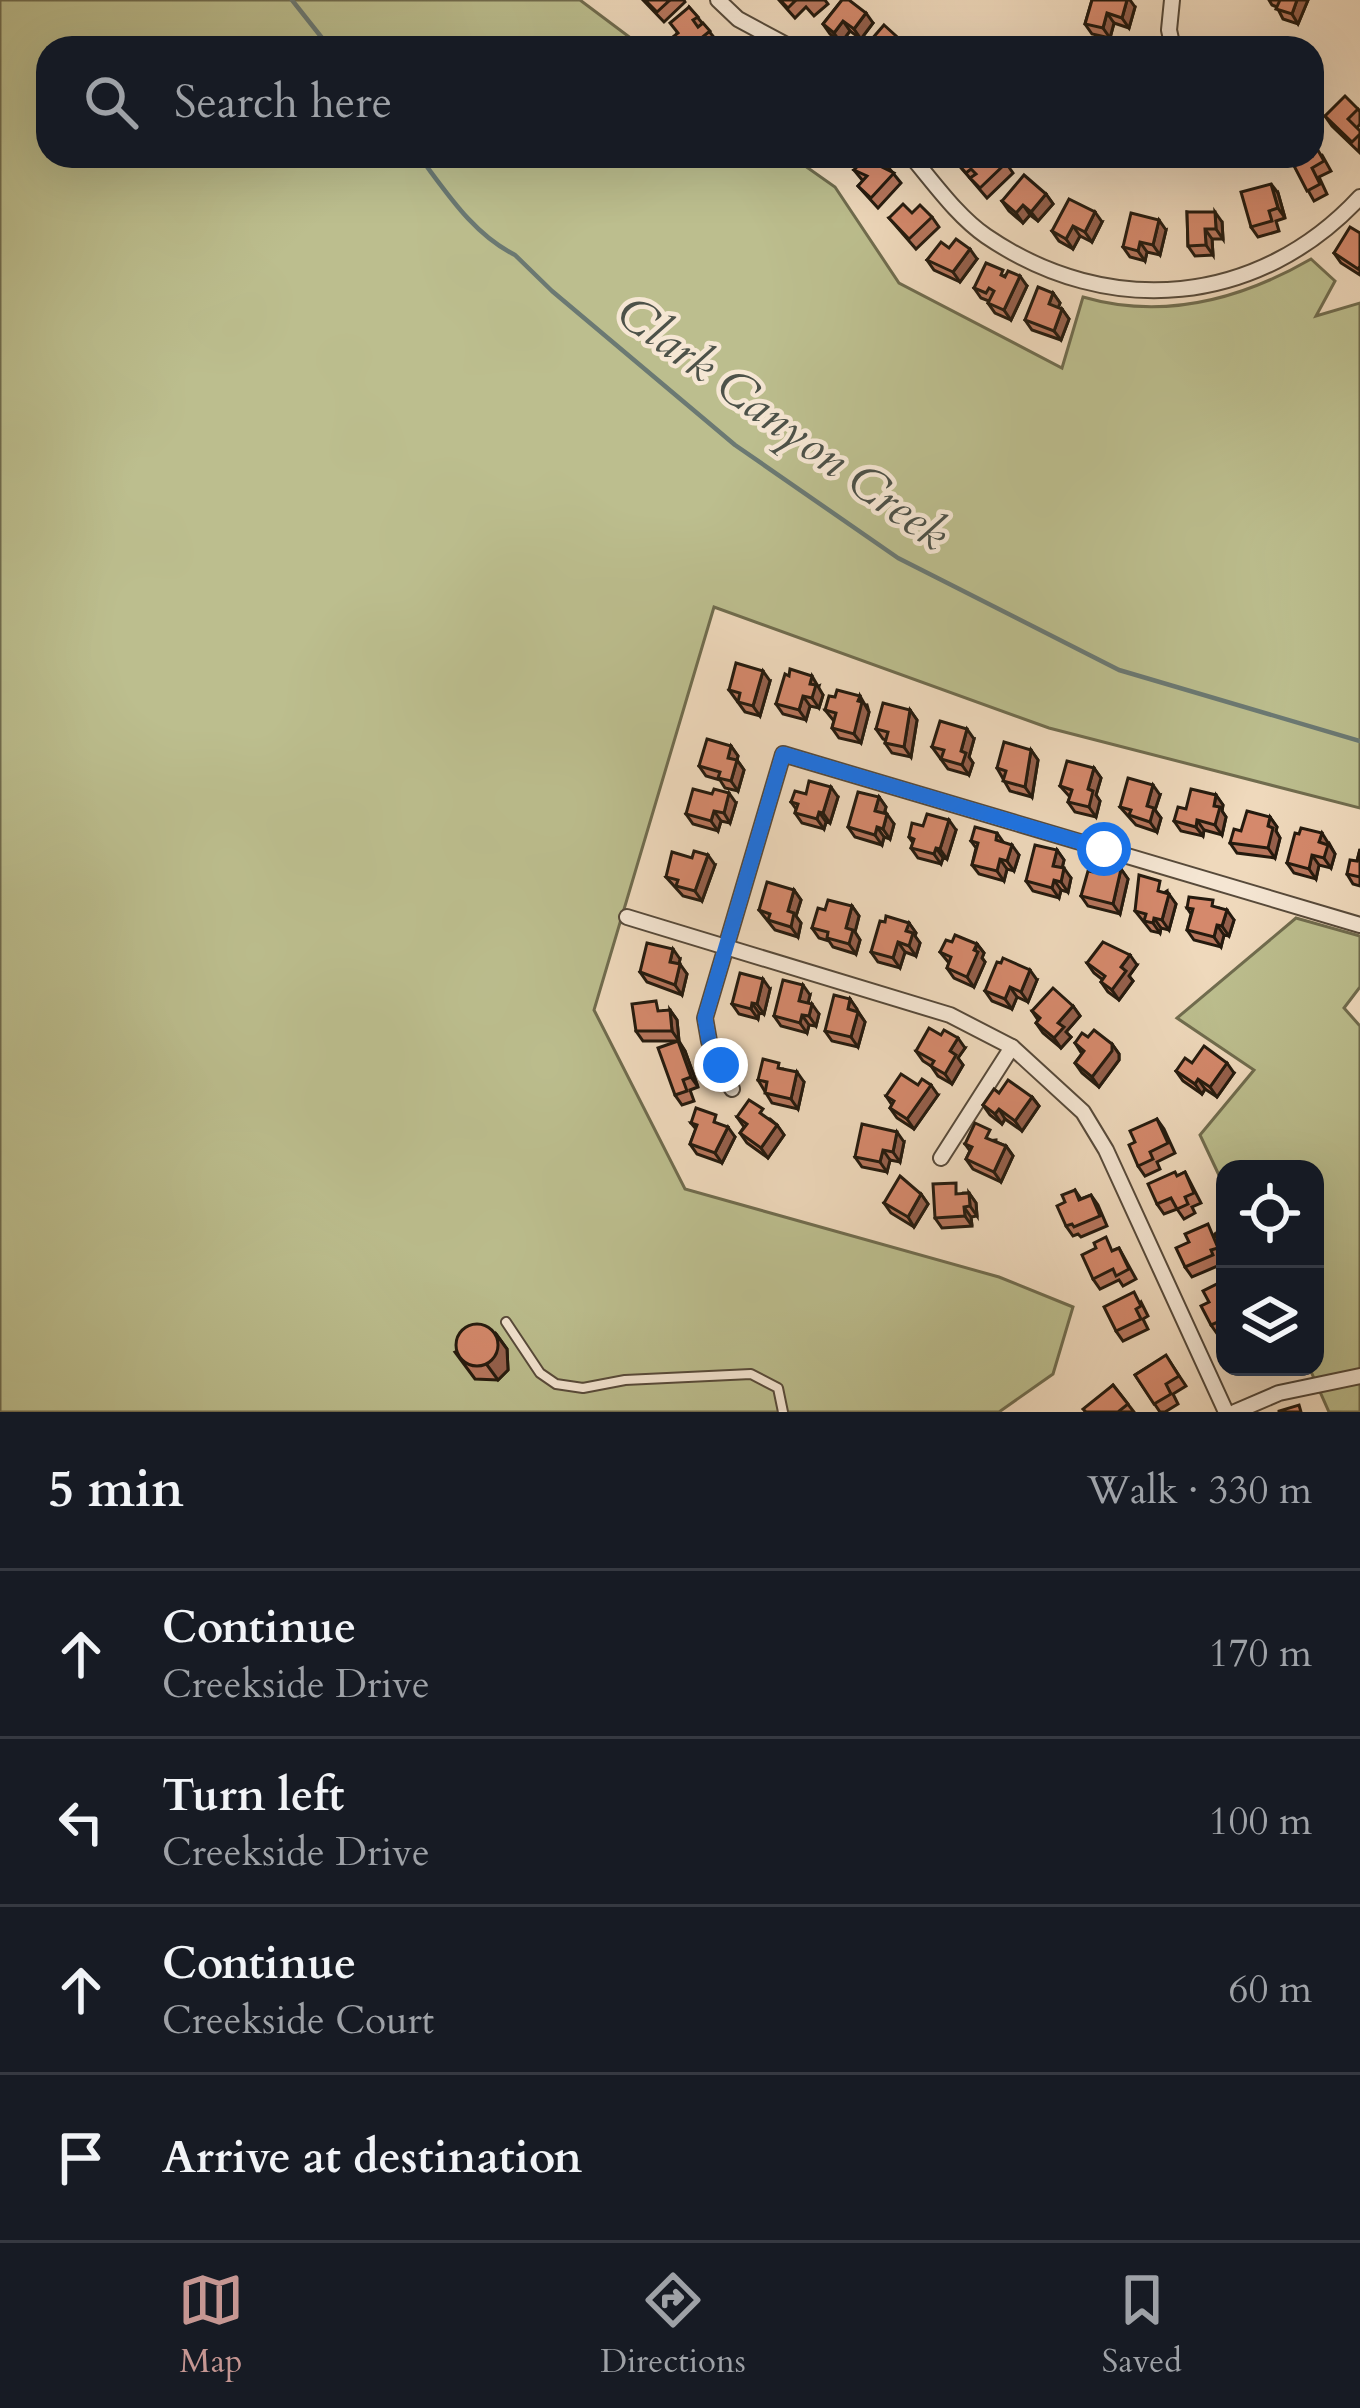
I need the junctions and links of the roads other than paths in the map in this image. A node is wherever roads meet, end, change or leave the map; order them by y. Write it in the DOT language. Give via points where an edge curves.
graph roads {
  1 [pos="718,0"];
  2 [pos="1172,0"];
  3 [pos="769,36"];
  4 [pos="1171,36"];
  5 [pos="922,168"];
  6 [pos="1360,197"];
  7 [pos="627,916"];
  8 [pos="1360,925"];
  9 [pos="726,947"];
  10 [pos="1012,1047"];
  11 [pos="732,1089"];
  12 [pos="941,1158"];
  13 [pos="506,1322"];
  14 [pos="1360,1376"];
  15 [pos="783,1412"];
  16 [pos="1230,1412"];
  1 -- 3 [label="street"];
  2 -- 4 [label="street"];
  5 -- 6 [label="street" via="983,234 1061,275 1127,290 1197,288 1269,266"];
  7 -- 9 [label="street"];
  8 -- 9 [label="street" via="783,754"];
  9 -- 10 [label="street" via="950,1015"];
  9 -- 11 [label="street" via="705,1018"];
  10 -- 12 [label="street"];
  10 -- 16 [label="street" via="1083,1112 1106,1150"];
  13 -- 15 [label="lane" via="556,1384 751,1374 778,1388"];
  14 -- 16 [label="street"];
}
